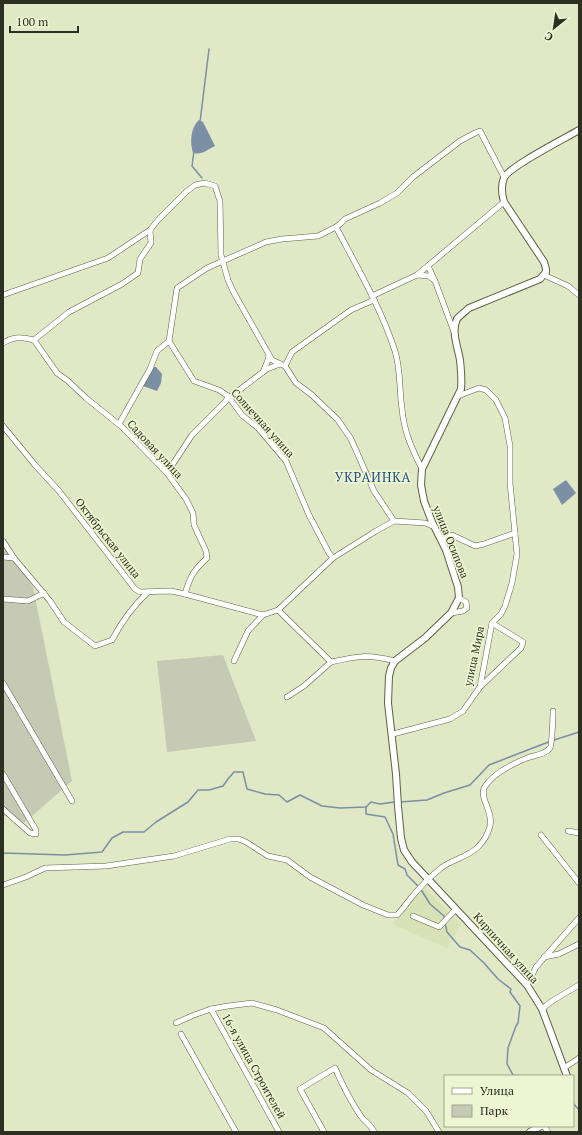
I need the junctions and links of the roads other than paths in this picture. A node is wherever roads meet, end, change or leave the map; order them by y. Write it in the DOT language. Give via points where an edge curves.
graph roads {
  1 [pos="579,130"];
  2 [pos="504,177"];
  3 [pos="504,202"];
  4 [pos="336,227"];
  5 [pos="150,230"];
  6 [pos="223,261"];
  7 [pos="428,266"];
  8 [pos="417,275"];
  9 [pos="544,275"];
  10 [pos="435,280"];
  11 [pos="3,295"];
  12 [pos="579,295"];
  13 [pos="373,298"];
  14 [pos="455,337"];
  15 [pos="34,340"];
  16 [pos="169,341"];
  17 [pos="3,343"];
  18 [pos="269,354"];
  19 [pos="282,365"];
  20 [pos="263,372"];
  21 [pos="228,396"];
  22 [pos="458,396"];
  23 [pos="119,424"];
  24 [pos="3,426"];
  25 [pos="422,469"];
  26 [pos="166,473"];
  27 [pos="394,521"];
  28 [pos="435,527"];
  29 [pos="515,533"];
  30 [pos="441,540"];
  31 [pos="3,541"];
  32 [pos="3,557"];
  33 [pos="14,558"];
  34 [pos="333,558"];
  35 [pos="148,592"];
  36 [pos="44,593"];
  37 [pos="185,594"];
  38 [pos="459,598"];
  39 [pos="3,600"];
  40 [pos="278,610"];
  41 [pos="451,613"];
  42 [pos="263,615"];
  43 [pos="492,623"];
  44 [pos="234,660"];
  45 [pos="395,661"];
  46 [pos="331,662"];
  47 [pos="3,683"];
  48 [pos="480,687"];
  49 [pos="287,697"];
  50 [pos="553,711"];
  51 [pos="393,734"];
  52 [pos="3,774"];
  53 [pos="72,801"];
  54 [pos="3,809"];
  55 [pos="568,831"];
  56 [pos="579,833"];
  57 [pos="542,836"];
  58 [pos="429,880"];
  59 [pos="579,882"];
  60 [pos="3,885"];
  61 [pos="456,909"];
  62 [pos="413,916"];
  63 [pos="579,918"];
  64 [pos="579,944"];
  65 [pos="544,957"];
  66 [pos="527,985"];
  67 [pos="579,985"];
  68 [pos="542,1009"];
  69 [pos="211,1010"];
  70 [pos="176,1023"];
  71 [pos="181,1034"];
  72 [pos="579,1054"];
  73 [pos="577,1059"];
  74 [pos="564,1068"];
  75 [pos="567,1075"];
  76 [pos="540,1127"];
  77 [pos="236,1132"];
  78 [pos="279,1132"];
  79 [pos="324,1132"];
  80 [pos="374,1132"];
  81 [pos="439,1132"];
  82 [pos="530,1132"];
  1 -- 2 [label="main road"];
  2 -- 3 [label="main road"];
  2 -- 4 [label="street" via="480,131 460,141 397,192 345,219"];
  3 -- 7 [label="street"];
  3 -- 9 [label="main road" via="544,262"];
  4 -- 6 [label="street" via="318,236 266,242"];
  4 -- 13 [label="street"];
  5 -- 6 [label="street" via="195,185 205,183 215,186 220,201"];
  5 -- 11 [label="street" via="108,258"];
  5 -- 15 [label="street" via="150,243 140,259 138,273 69,312"];
  6 -- 16 [label="street" via="207,268 177,288"];
  6 -- 18 [label="street" via="234,293"];
  7 -- 8 [label="street"];
  7 -- 10 [label="street"];
  8 -- 10 [label="street" via="429,276"];
  8 -- 13 [label="street"];
  9 -- 12 [label="street" via="568,286"];
  9 -- 14 [label="main road, улица Осипова" via="540,279 469,308 458,319"];
  10 -- 14 [label="street"];
  13 -- 19 [label="street" via="351,310 297,348"];
  13 -- 25 [label="street" via="395,351 408,439"];
  14 -- 22 [label="main road, улица Осипова" via="462,380"];
  15 -- 17 [label="street" via="12,337"];
  15 -- 23 [label="street, Садовая улица" via="57,373"];
  16 -- 21 [label="street, Солнечная улица" via="194,381"];
  16 -- 23 [label="street" via="157,351 150,370"];
  18 -- 19 [label="street" via="272,360"];
  18 -- 20 [label="street"];
  19 -- 20 [label="street"];
  19 -- 27 [label="street" via="296,383 338,420 351,439 374,491"];
  20 -- 21 [label="street"];
  21 -- 26 [label="street" via="192,435"];
  21 -- 34 [label="street, Солнечная улица" via="242,416 258,428 286,461 309,516"];
  22 -- 25 [label="main road, улица Осипова"];
  22 -- 29 [label="street, улица Мира" via="479,388 486,390 496,400 505,418 510,446 510,483"];
  23 -- 26 [label="street, Садовая улица"];
  24 -- 35 [label="street, Октябрьская улица" via="59,491 136,589"];
  25 -- 28 [label="main road, улица Осипова" via="424,501"];
  26 -- 37 [label="street, Садовая улица" via="193,512 194,525 206,550 207,558 194,570"];
  27 -- 28 [label="street" via="425,523"];
  27 -- 34 [label="street"];
  28 -- 30 [label="main road, улица Осипова"];
  29 -- 30 [label="street" via="475,546 452,535"];
  29 -- 43 [label="street, улица Мира" via="517,554 512,584 501,614"];
  30 -- 38 [label="main road, улица Осипова" via="458,587"];
  31 -- 33 [label="street"];
  32 -- 33 [label="street"];
  33 -- 36 [label="street"];
  34 -- 40 [label="street"];
  35 -- 36 [label="street" via="133,606 112,640 95,646 64,622"];
  35 -- 37 [label="street" via="171,591"];
  36 -- 39 [label="street" via="28,601"];
  37 -- 42 [label="street"];
  38 -- 41 [label="main road"];
  38 -- 41 [label="street" via="466,602 466,608"];
  40 -- 42 [label="street"];
  40 -- 46 [label="street"];
  41 -- 45 [label="main road"];
  42 -- 44 [label="street" via="248,631"];
  43 -- 48 [label="street, улица Мира"];
  43 -- 48 [label="street" via="523,642 521,648"];
  45 -- 46 [label="street" via="377,656 357,656"];
  45 -- 51 [label="main road" via="391,668 388,688"];
  46 -- 49 [label="street"];
  47 -- 53 [label="street"];
  48 -- 51 [label="street, улица Мира" via="463,711 450,719"];
  50 -- 58 [label="street" via="550,748 544,753 512,765 492,778 484,788 491,820 488,833 481,844 469,854 442,867"];
  51 -- 58 [label="main road, Кирпичная улица" via="404,850"];
  52 -- 54 [label="street" via="36,834 30,833"];
  55 -- 56 [label="street"];
  57 -- 59 [label="street"];
  58 -- 60 [label="street" via="400,912 391,916 363,905 310,877 287,860 268,856 239,839 230,839 174,856 106,866 45,868"];
  58 -- 61 [label="main road, Кирпичная улица"];
  61 -- 62 [label="street" via="438,927"];
  61 -- 66 [label="main road, Кирпичная улица"];
  63 -- 65 [label="street"];
  64 -- 65 [label="street" via="559,954"];
  65 -- 66 [label="street"];
  66 -- 68 [label="main road, Кирпичная улица"];
  67 -- 68 [label="street"];
  68 -- 74 [label="main road, Кирпичная улица"];
  69 -- 70 [label="street"];
  69 -- 78 [label="street, 16-я улица Строителей"];
  69 -- 81 [label="street" via="252,1003 324,1028 371,1070 408,1094 426,1111"];
  71 -- 77 [label="street"];
  72 -- 73 [label="street"];
  73 -- 74 [label="street"];
  74 -- 75 [label="main road, Кирпичная улица"];
  76 -- 82 [label="main road"];
  79 -- 80 [label="street" via="300,1089 335,1068 352,1102"];
}
